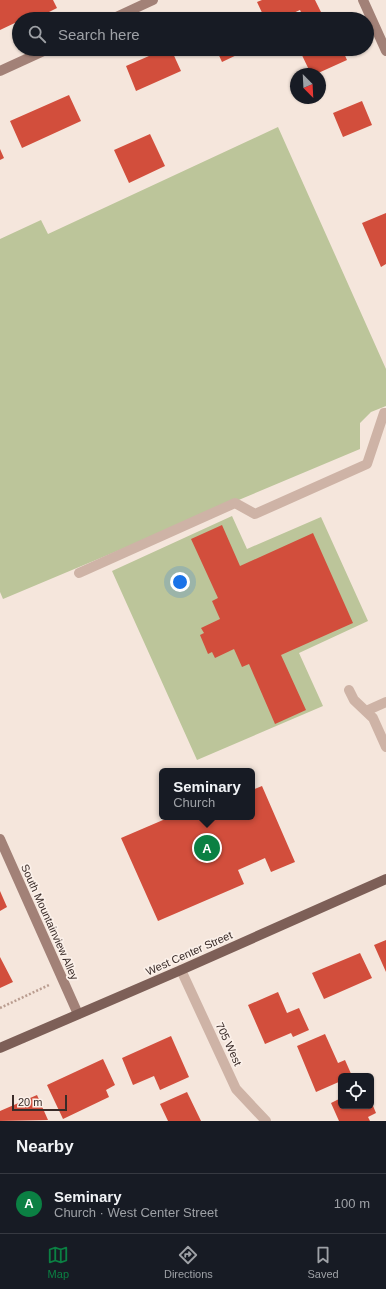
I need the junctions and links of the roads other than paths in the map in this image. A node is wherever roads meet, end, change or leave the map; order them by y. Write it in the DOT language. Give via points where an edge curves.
graph roads {
  1 [pos="153,0"];
  2 [pos="363,0"];
  3 [pos="127,12"];
  4 [pos="368,12"];
  5 [pos="374,24"];
  6 [pos="386,51"];
  7 [pos="33,56"];
  8 [pos="0,71"];
  9 [pos="386,413"];
  10 [pos="79,573"];
  11 [pos="349,690"];
  12 [pos="386,702"];
  13 [pos="366,711"];
  14 [pos="386,747"];
  15 [pos="0,839"];
  16 [pos="386,879"];
  17 [pos="181,970"];
  18 [pos="78,1014"];
  19 [pos="0,1048"];
  20 [pos="266,1121"];
  1 -- 3 [label="street"];
  2 -- 4 [label="street"];
  5 -- 6 [label="street"];
  7 -- 8 [label="street"];
  9 -- 10 [label="street" via="367,464 255,514 235,503"];
  11 -- 13 [label="street" via="354,700"];
  12 -- 13 [label="street"];
  13 -- 14 [label="street" via="373,718"];
  15 -- 18 [label="street, South Mountainview Alley"];
  16 -- 17 [label="main road, West Center Street"];
  17 -- 18 [label="main road, West Center Street"];
  17 -- 20 [label="street, 705 West" via="236,1089"];
  18 -- 19 [label="main road, West Center Street"];
}
